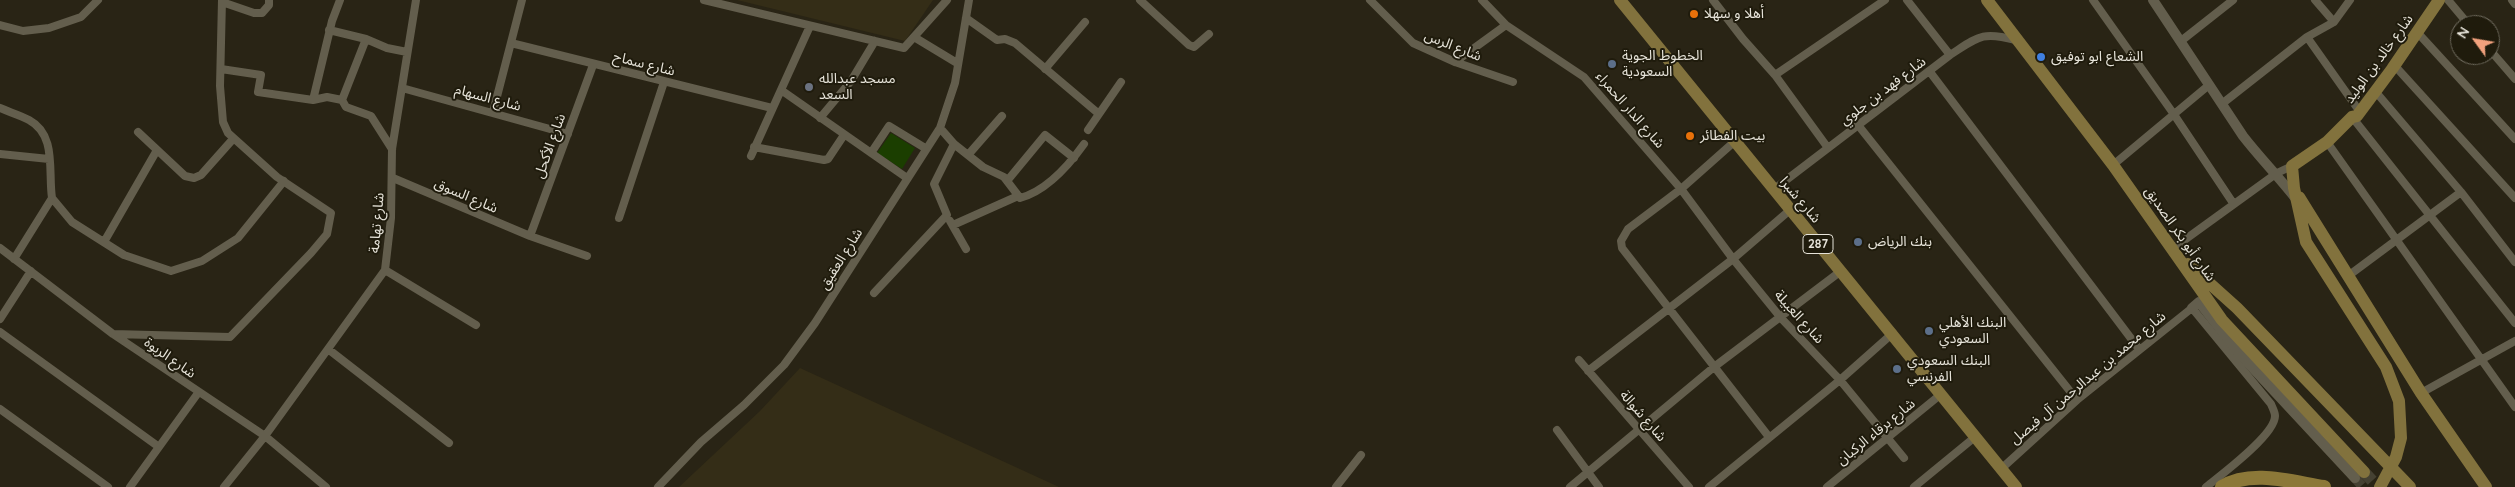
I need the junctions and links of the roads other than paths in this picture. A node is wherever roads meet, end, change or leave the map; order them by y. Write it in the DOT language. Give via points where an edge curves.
graph roads {
  1 [pos="98,0"];
  2 [pos="269,0"];
  3 [pos="340,0"];
  4 [pos="416,0"];
  5 [pos="522,0"];
  6 [pos="704,0"];
  7 [pos="947,0"];
  8 [pos="969,0"];
  9 [pos="1140,0"];
  10 [pos="1370,0"];
  11 [pos="1482,0"];
  12 [pos="1620,0"];
  13 [pos="1713,0"];
  14 [pos="1885,0"];
  15 [pos="1907,0"];
  16 [pos="1987,0"];
  17 [pos="2094,0"];
  18 [pos="2153,0"];
  19 [pos="2233,0"];
  20 [pos="2315,0"];
  21 [pos="2350,0"];
  22 [pos="2439,0"];
  23 [pos="2448,0"];
  24 [pos="2512,0"];
  25 [pos="222,1"];
  26 [pos="2515,4"];
  27 [pos="2461,15"];
  28 [pos="966,18"];
  29 [pos="1085,22"];
  30 [pos="2334,22"];
  31 [pos="0,25"];
  32 [pos="1506,25"];
  33 [pos="810,26"];
  34 [pos="329,30"];
  35 [pos="2418,32"];
  36 [pos="1209,34"];
  37 [pos="914,37"];
  38 [pos="2307,37"];
  39 [pos="366,39"];
  40 [pos="2015,40"];
  41 [pos="875,41"];
  42 [pos="2182,41"];
  43 [pos="511,43"];
  44 [pos="407,52"];
  45 [pos="1950,55"];
  46 [pos="957,62"];
  47 [pos="1455,62"];
  48 [pos="2500,62"];
  49 [pos="593,65"];
  50 [pos="2395,66"];
  51 [pos="221,69"];
  52 [pos="1045,69"];
  53 [pos="1930,72"];
  54 [pos="1775,75"];
  55 [pos="2515,79"];
  56 [pos="664,82"];
  57 [pos="1121,82"];
  58 [pos="1513,82"];
  59 [pos="2209,85"];
  60 [pos="402,88"];
  61 [pos="781,90"];
  62 [pos="2375,91"];
  63 [pos="313,100"];
  64 [pos="342,100"];
  65 [pos="2223,103"];
  66 [pos="0,108"];
  67 [pos="772,108"];
  68 [pos="493,112"];
  69 [pos="2173,113"];
  70 [pos="1099,114"];
  71 [pos="2356,115"];
  72 [pos="1002,116"];
  73 [pos="820,118"];
  74 [pos="1858,125"];
  75 [pos="940,128"];
  76 [pos="1088,130"];
  77 [pos="138,132"];
  78 [pos="568,134"];
  79 [pos="844,135"];
  80 [pos="233,139"];
  81 [pos="2515,140"];
  82 [pos="1734,142"];
  83 [pos="2327,142"];
  84 [pos="954,144"];
  85 [pos="1084,144"];
  86 [pos="754,147"];
  87 [pos="925,148"];
  88 [pos="1828,148"];
  89 [pos="392,149"];
  90 [pos="157,150"];
  91 [pos="871,153"];
  92 [pos="0,154"];
  93 [pos="968,155"];
  94 [pos="751,156"];
  95 [pos="1074,158"];
  96 [pos="49,159"];
  97 [pos="2113,165"];
  98 [pos="2292,166"];
  99 [pos="2277,173"];
  100 [pos="393,178"];
  101 [pos="907,178"];
  102 [pos="284,181"];
  103 [pos="1007,181"];
  104 [pos="1681,189"];
  105 [pos="1773,190"];
  106 [pos="2461,192"];
  107 [pos="2295,194"];
  108 [pos="1018,196"];
  109 [pos="52,198"];
  110 [pos="2515,198"];
  111 [pos="2233,203"];
  112 [pos="1790,210"];
  113 [pos="947,215"];
  114 [pos="2430,215"];
  115 [pos="619,218"];
  116 [pos="952,224"];
  117 [pos="530,236"];
  118 [pos="2396,241"];
  119 [pos="104,242"];
  120 [pos="0,248"];
  121 [pos="966,249"];
  122 [pos="2172,249"];
  123 [pos="586,256"];
  124 [pos="14,258"];
  125 [pos="1732,259"];
  126 [pos="2515,262"];
  127 [pos="385,270"];
  128 [pos="31,271"];
  129 [pos="1841,271"];
  130 [pos="2348,276"];
  131 [pos="874,293"];
  132 [pos="1668,306"];
  133 [pos="2192,308"];
  134 [pos="1781,318"];
  135 [pos="0,319"];
  136 [pos="2515,323"];
  137 [pos="476,325"];
  138 [pos="0,332"];
  139 [pos="1893,333"];
  140 [pos="113,334"];
  141 [pos="2515,341"];
  142 [pos="328,348"];
  143 [pos="2139,349"];
  144 [pos="2482,359"];
  145 [pos="1579,360"];
  146 [pos="1714,367"];
  147 [pos="1588,371"];
  148 [pos="1840,380"];
  149 [pos="198,393"];
  150 [pos="2421,393"];
  151 [pos="1940,395"];
  152 [pos="2077,400"];
  153 [pos="2515,407"];
  154 [pos="0,409"];
  155 [pos="1557,430"];
  156 [pos="1638,431"];
  157 [pos="265,436"];
  158 [pos="1769,437"];
  159 [pos="1975,437"];
  160 [pos="1889,439"];
  161 [pos="449,443"];
  162 [pos="159,447"];
  163 [pos="1361,455"];
  164 [pos="1904,458"];
  165 [pos="2001,469"];
  166 [pos="1587,473"];
  167 [pos="2359,475"];
  168 [pos="108,487"];
  169 [pos="130,487"];
  170 [pos="224,487"];
  171 [pos="326,487"];
  172 [pos="658,487"];
  173 [pos="1336,487"];
  174 [pos="1570,487"];
  175 [pos="1599,487"];
  176 [pos="1689,487"];
  177 [pos="1709,487"];
  178 [pos="1828,487"];
  179 [pos="1914,487"];
  180 [pos="2016,487"];
  181 [pos="2206,487"];
  182 [pos="2222,487"];
  183 [pos="2324,487"];
  184 [pos="2380,487"];
  185 [pos="2410,487"];
  186 [pos="2486,487"];
  1 -- 31 [label="street" via="81,17 48,28 23,30"];
  2 -- 25 [label="street" via="262,13"];
  3 -- 34 [label="street"];
  4 -- 44 [label="street, شارع تهامة"];
  5 -- 43 [label="street"];
  6 -- 33 [label="street"];
  7 -- 37 [label="street"];
  8 -- 28 [label="street, شارع العقيق"];
  9 -- 36 [label="street" via="1189,45 1194,47"];
  10 -- 47 [label="street, شارع الرس" via="1413,43"];
  11 -- 32 [label="street, شارع الدار الحمراء"];
  12 -- 82 [label="main road, شارع شبرا / 287"];
  13 -- 54 [label="street"];
  14 -- 54 [label="street"];
  15 -- 45 [label="street"];
  16 -- 40 [label="main road, شارع أبو بكر الصديق"];
  17 -- 69 [label="street"];
  18 -- 42 [label="street"];
  19 -- 42 [label="street"];
  20 -- 30 [label="street"];
  21 -- 30 [label="street"];
  22 -- 35 [label="main road, شارع خالد بن الوليد"];
  23 -- 27 [label="street"];
  24 -- 26 [label="street"];
  25 -- 51 [label="street"];
  28 -- 46 [label="street, شارع العقيق"];
  28 -- 52 [label="street" via="997,40 1015,43"];
  29 -- 52 [label="street"];
  30 -- 38 [label="street"];
  32 -- 47 [label="street"];
  32 -- 104 [label="street, شارع الدار الحمراء" via="1584,77"];
  33 -- 41 [label="street"];
  33 -- 61 [label="street"];
  34 -- 39 [label="street"];
  34 -- 63 [label="street"];
  35 -- 50 [label="main road, شارع خالد بن الوليد"];
  35 -- 81 [label="street"];
  37 -- 41 [label="street" via="904,48"];
  37 -- 46 [label="street"];
  38 -- 65 [label="street"];
  38 -- 71 [label="street"];
  39 -- 44 [label="street"];
  39 -- 64 [label="street"];
  40 -- 45 [label="street, شارع فهد بن جلوي" via="1994,34 1979,37"];
  40 -- 97 [label="main road, شارع أبو بكر الصديق"];
  41 -- 73 [label="street" via="851,80"];
  42 -- 59 [label="street"];
  43 -- 49 [label="street, شارع سماح"];
  43 -- 68 [label="street"];
  44 -- 60 [label="street, شارع تهامة"];
  45 -- 53 [label="street, شارع فهد بن جلوي"];
  46 -- 75 [label="street, شارع العقيق" via="955,83"];
  47 -- 58 [label="street, شارع الرس"];
  48 -- 55 [label="street"];
  49 -- 56 [label="street, شارع سماح"];
  49 -- 78 [label="street, شارع الأكحل"];
  50 -- 62 [label="main road, شارع خالد بن الوليد"];
  50 -- 110 [label="street"];
  51 -- 63 [label="street" via="261,75 258,92"];
  51 -- 80 [label="street" via="224,122"];
  52 -- 70 [label="street"];
  53 -- 74 [label="street, شارع فهد بن جلوي"];
  53 -- 143 [label="street"];
  54 -- 88 [label="street"];
  56 -- 67 [label="street, شارع سماح"];
  56 -- 115 [label="street"];
  57 -- 70 [label="street"];
  59 -- 65 [label="street"];
  59 -- 69 [label="street"];
  60 -- 68 [label="street, شارع السهام"];
  60 -- 89 [label="street, شارع تهامة"];
  61 -- 67 [label="street"];
  61 -- 73 [label="street"];
  62 -- 71 [label="main road, شارع خالد بن الوليد"];
  62 -- 106 [label="street"];
  63 -- 64 [label="street" via="327,97"];
  64 -- 89 [label="street" via="346,107 371,116"];
  65 -- 99 [label="street" via="2258,156"];
  66 -- 96 [label="street" via="30,120 42,130 49,145"];
  67 -- 86 [label="street"];
  68 -- 78 [label="street, شارع السهام"];
  69 -- 97 [label="street"];
  69 -- 111 [label="street"];
  70 -- 76 [label="street"];
  71 -- 83 [label="main road, شارع خالد بن الوليد"];
  71 -- 114 [label="street"];
  72 -- 93 [label="street"];
  73 -- 79 [label="street"];
  74 -- 88 [label="street, شارع فهد بن جلوي"];
  74 -- 152 [label="street"];
  75 -- 84 [label="street"];
  75 -- 87 [label="street, شارع العقيق"];
  77 -- 90 [label="street"];
  78 -- 117 [label="street, شارع الأكحل"];
  79 -- 86 [label="street" via="824,160"];
  79 -- 91 [label="street"];
  80 -- 90 [label="street" via="201,175 194,178 185,176"];
  80 -- 102 [label="street"];
  82 -- 104 [label="street"];
  82 -- 105 [label="main road, شارع شبرا / 287"];
  83 -- 98 [label="main road, شارع خالد بن الوليد"];
  83 -- 118 [label="street"];
  84 -- 93 [label="street"];
  84 -- 113 [label="street" via="934,184"];
  85 -- 95 [label="street"];
  86 -- 94 [label="street"];
  87 -- 91 [label="street" via="889,126"];
  87 -- 101 [label="street, شارع العقيق"];
  88 -- 105 [label="street, شارع فهد بن جلوي"];
  89 -- 100 [label="street, شارع تهامة"];
  90 -- 119 [label="street"];
  91 -- 101 [label="street"];
  92 -- 96 [label="street"];
  93 -- 103 [label="street"];
  95 -- 103 [label="street" via="1048,136 1042,136"];
  95 -- 108 [label="street" via="1049,182 1023,197"];
  96 -- 109 [label="street"];
  97 -- 122 [label="main road, شارع أبو بكر الصديق"];
  98 -- 99 [label="street"];
  98 -- 107 [label="main road"];
  99 -- 107 [label="street"];
  99 -- 111 [label="street"];
  100 -- 117 [label="street, شارع السوق"];
  100 -- 127 [label="street, شارع تهامة"];
  101 -- 172 [label="street, شارع العقيق" via="815,323 784,365"];
  102 -- 119 [label="street" via="238,238 202,261 171,271 124,255"];
  102 -- 140 [label="street" via="331,213 327,234 230,337"];
  103 -- 108 [label="street"];
  104 -- 125 [label="street, شارع العبيلة"];
  104 -- 132 [label="street" via="1628,229 1621,241 1622,248"];
  105 -- 112 [label="main road, شارع شبرا / 287"];
  106 -- 114 [label="street"];
  106 -- 126 [label="street"];
  107 -- 130 [label="main road"];
  107 -- 184 [label="main road" via="2306,242 2394,383 2402,418 2401,438 2396,458"];
  108 -- 116 [label="street"];
  109 -- 119 [label="street" via="72,222"];
  109 -- 124 [label="street"];
  111 -- 122 [label="street"];
  112 -- 125 [label="street"];
  112 -- 129 [label="main road, شارع شبرا / 287"];
  113 -- 116 [label="street"];
  113 -- 131 [label="street"];
  114 -- 118 [label="street"];
  114 -- 136 [label="street"];
  116 -- 121 [label="street"];
  117 -- 123 [label="street, شارع السوق"];
  118 -- 130 [label="street"];
  118 -- 144 [label="street"];
  120 -- 124 [label="street, شارع الربوة"];
  122 -- 167 [label="main road, شارع أبو بكر الصديق" via="2222,320"];
  122 -- 185 [label="main road" via="2237,308"];
  124 -- 128 [label="street, شارع الربوة"];
  125 -- 132 [label="street"];
  125 -- 134 [label="street, شارع العبيلة"];
  127 -- 137 [label="street"];
  127 -- 142 [label="street, شارع تهامة"];
  128 -- 135 [label="street"];
  128 -- 140 [label="street, شارع الربوة"];
  129 -- 134 [label="street"];
  129 -- 139 [label="main road, شارع شبرا / 287"];
  130 -- 150 [label="main road"];
  132 -- 146 [label="street"];
  132 -- 147 [label="street"];
  133 -- 143 [label="street, شارع محمد بن عبدالرحمن آل فيصل"];
  133 -- 167 [label="street" via="2199,302 2237,351"];
  133 -- 181 [label="street" via="2271,404 2274,416 2262,438"];
  134 -- 146 [label="street"];
  134 -- 148 [label="street, شارع العبيلة"];
  138 -- 162 [label="street"];
  139 -- 148 [label="street"];
  139 -- 151 [label="main road, شارع شبرا / 287"];
  140 -- 149 [label="street, شارع الربوة"];
  141 -- 144 [label="street"];
  142 -- 157 [label="street, شارع تهامة"];
  142 -- 161 [label="street"];
  143 -- 152 [label="street, شارع محمد بن عبدالرحمن آل فيصل"];
  144 -- 150 [label="street"];
  144 -- 153 [label="street"];
  145 -- 147 [label="street, شارع شوالة"];
  146 -- 156 [label="street"];
  146 -- 158 [label="street"];
  147 -- 156 [label="street, شارع شوالة"];
  148 -- 158 [label="street"];
  148 -- 160 [label="street, شارع العبيلة"];
  149 -- 157 [label="street, شارع الربوة"];
  149 -- 162 [label="street"];
  150 -- 186 [label="main road"];
  151 -- 159 [label="main road, شارع شبرا / 287"];
  151 -- 160 [label="street, شارع برقاء الركبان"];
  152 -- 165 [label="street, شارع محمد بن عبدالرحمن آل فيصل"];
  154 -- 168 [label="street"];
  155 -- 166 [label="street"];
  156 -- 166 [label="street"];
  156 -- 176 [label="street, شارع شوالة"];
  157 -- 170 [label="street, شارع تهامة"];
  157 -- 171 [label="street, شارع الربوة"];
  158 -- 177 [label="street"];
  159 -- 165 [label="main road, شارع شبرا / 287"];
  159 -- 179 [label="street"];
  160 -- 164 [label="street, شارع العبيلة"];
  160 -- 178 [label="street, شارع برقاء الركبان"];
  162 -- 169 [label="street"];
  163 -- 173 [label="street"];
  165 -- 180 [label="main road, شارع شبرا / 287"];
  166 -- 174 [label="street"];
  166 -- 175 [label="street"];
  182 -- 183 [label="highway" via="2232,481 2256,477"];
}
